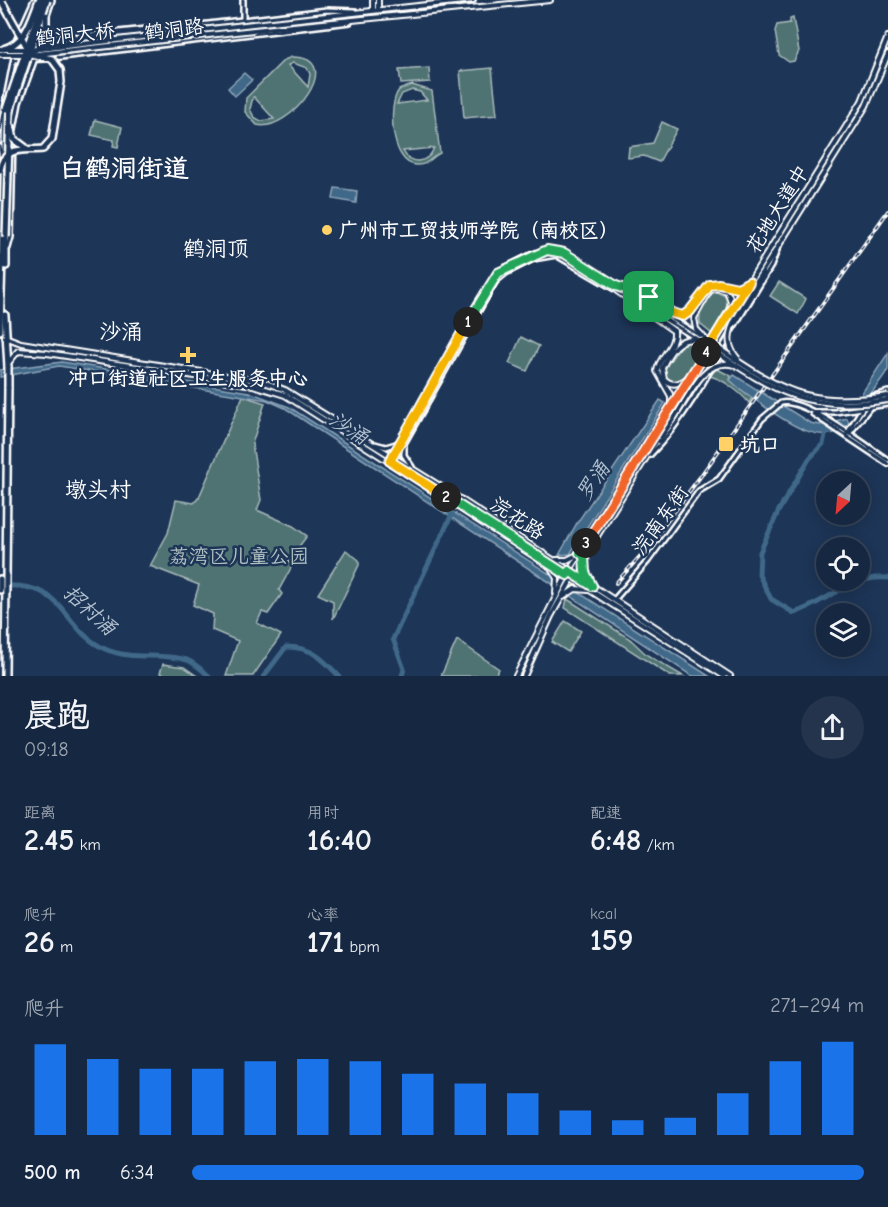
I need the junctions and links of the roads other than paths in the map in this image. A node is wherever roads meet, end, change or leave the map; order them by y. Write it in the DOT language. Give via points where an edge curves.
graph roads {
  1 [pos="1,0"];
  2 [pos="34,0"];
  3 [pos="46,0"];
  4 [pos="243,0"];
  5 [pos="373,0"];
  6 [pos="378,0"];
  7 [pos="472,0"];
  8 [pos="550,0"];
  9 [pos="376,9"];
  10 [pos="355,11"];
  11 [pos="367,18"];
  12 [pos="243,20"];
  13 [pos="27,21"];
  14 [pos="254,27"];
  15 [pos="44,29"];
  16 [pos="166,29"];
  17 [pos="156,30"];
  18 [pos="888,37"];
  19 [pos="67,42"];
  20 [pos="32,43"];
  21 [pos="170,45"];
  22 [pos="1,51"];
  23 [pos="888,54"];
  24 [pos="32,57"];
  25 [pos="16,60"];
  26 [pos="26,60"];
  27 [pos="18,69"];
  28 [pos="0,129"];
  29 [pos="0,147"];
  30 [pos="36,149"];
  31 [pos="2,167"];
  32 [pos="786,232"];
  33 [pos="778,245"];
  34 [pos="6,253"];
  35 [pos="749,282"];
  36 [pos="618,289"];
  37 [pos="660,313"];
  38 [pos="728,316"];
  39 [pos="1,332"];
  40 [pos="699,340"];
  41 [pos="706,340"];
  42 [pos="28,345"];
  43 [pos="28,351"];
  44 [pos="8,365"];
  45 [pos="744,368"];
  46 [pos="693,373"];
  47 [pos="667,385"];
  48 [pos="888,392"];
  49 [pos="879,393"];
  50 [pos="888,400"];
  51 [pos="870,407"];
  52 [pos="862,408"];
  53 [pos="669,410"];
  54 [pos="810,411"];
  55 [pos="845,433"];
  56 [pos="403,443"];
  57 [pos="375,444"];
  58 [pos="394,457"];
  59 [pos="647,457"];
  60 [pos="391,462"];
  61 [pos="888,462"];
  62 [pos="641,466"];
  63 [pos="413,469"];
  64 [pos="582,555"];
  65 [pos="554,560"];
  66 [pos="551,566"];
  67 [pos="561,568"];
  68 [pos="568,573"];
  69 [pos="573,576"];
  70 [pos="0,579"];
  71 [pos="3,587"];
  72 [pos="590,590"];
  73 [pos="555,596"];
  74 [pos="561,600"];
  75 [pos="614,600"];
  76 [pos="5,676"];
  77 [pos="516,676"];
  78 [pos="524,676"];
  79 [pos="724,676"];
  80 [pos="730,676"];
  1 -- 26 [label="highway, bridge" via="26,44"];
  2 -- 13 [label="street"];
  3 -- 15 [label="street"];
  3 -- 19 [label="highway, bridge" via="45,29 55,40"];
  3 -- 20 [label="highway, bridge"];
  3 -- 22 [label="highway, bridge" via="23,36 14,46"];
  3 -- 27 [label="highway, bridge"];
  4 -- 12 [label="street"];
  5 -- 9 [label="main road"];
  6 -- 9 [label="main road"];
  7 -- 9 [label="main road, 鹤洞路"];
  8 -- 11 [label="main road, 鹤洞路"];
  9 -- 10 [label="main road, 鹤洞路"];
  10 -- 12 [label="street, 鹤洞路" via="327,10"];
  10 -- 14 [label="main road, 鹤洞大桥"];
  11 -- 14 [label="main road, 鹤洞大桥"];
  11 -- 21 [label="street, 鹤洞路" via="309,29"];
  12 -- 16 [label="street, 鹤洞路"];
  13 -- 15 [label="street, 鹤洞路"];
  13 -- 25 [label="street" via="15,41"];
  14 -- 22 [label="main road, 鹤洞大桥, bridge"];
  14 -- 24 [label="main road, 鹤洞大桥, bridge"];
  15 -- 17 [label="street, 鹤洞路" via="71,37"];
  15 -- 24 [label="street"];
  16 -- 17 [label="street, 鹤洞路"];
  16 -- 21 [label="street" via="162,37"];
  17 -- 19 [label="highway, bridge"];
  18 -- 35 [label="main road, 花地大道中" via="862,100"];
  19 -- 27 [label="highway, bridge" via="38,48"];
  20 -- 26 [label="highway, bridge"];
  20 -- 30 [label="highway, bridge" via="11,128 18,144"];
  21 -- 24 [label="street, 鹤洞路"];
  22 -- 24 [label="main road, 鹤洞大桥, bridge"];
  23 -- 32 [label="main road, 花地大道中" via="866,106"];
  24 -- 25 [label="street, 鹤洞路"];
  24 -- 30 [label="highway, bridge" via="52,59 62,80 52,141 45,148"];
  24 -- 34 [label="street" via="15,121 11,237"];
  25 -- 28 [label="street"];
  26 -- 34 [label="highway, bridge" via="8,120"];
  27 -- 31 [label="highway, bridge" via="6,109"];
  29 -- 31 [label="street"];
  30 -- 31 [label="highway, bridge" via="12,151 3,159"];
  31 -- 39 [label="highway"];
  32 -- 33 [label="main road"];
  32 -- 62 [label="main road, 花地大道中"];
  33 -- 45 [label="main road, bridge" via="733,324 729,345"];
  33 -- 59 [label="street" via="771,266 711,370"];
  34 -- 39 [label="highway"];
  35 -- 36 [label="main road" via="738,288 710,285 683,316 639,292"];
  35 -- 38 [label="main road, 花地大道中"];
  36 -- 37 [label="street"];
  36 -- 47 [label="main road" via="674,331 673,341 658,367 658,376"];
  36 -- 56 [label="street" via="564,253 552,250 525,258 498,273"];
  37 -- 40 [label="street"];
  37 -- 41 [label="street"];
  38 -- 41 [label="main road" via="727,291 710,290 694,323"];
  38 -- 46 [label="main road, 花地大道中"];
  39 -- 42 [label="main road, 浣花路"];
  39 -- 44 [label="highway"];
  40 -- 45 [label="main road, bridge"];
  40 -- 47 [label="main road" via="684,339 676,345 662,368"];
  41 -- 45 [label="main road, bridge"];
  42 -- 43 [label="main road"];
  42 -- 57 [label="main road, 浣花路" via="264,382 297,396"];
  43 -- 44 [label="main road" via="18,351"];
  43 -- 60 [label="main road, 浣花路" via="270,389"];
  44 -- 71 [label="highway, bridge"];
  45 -- 50 [label="main road, bridge" via="778,389 809,401 844,405"];
  45 -- 59 [label="main road, bridge" via="728,364 708,369"];
  46 -- 47 [label="main road" via="680,383"];
  46 -- 53 [label="main road, 花地大道中"];
  47 -- 53 [label="main road" via="671,396"];
  48 -- 49 [label="street"];
  49 -- 51 [label="street"];
  49 -- 52 [label="street" via="870,396"];
  50 -- 51 [label="street"];
  51 -- 52 [label="street"];
  51 -- 55 [label="street"];
  52 -- 54 [label="street" via="828,413"];
  52 -- 55 [label="street"];
  53 -- 64 [label="main road, 花地大道中"];
  54 -- 55 [label="street"];
  54 -- 75 [label="street, 浣南东街" via="788,402 769,412 719,479 699,491 655,553"];
  55 -- 61 [label="street"];
  56 -- 57 [label="street"];
  56 -- 58 [label="street"];
  56 -- 63 [label="street" via="404,455"];
  57 -- 58 [label="main road, 浣花路"];
  58 -- 60 [label="street"];
  58 -- 63 [label="main road, 浣花路"];
  59 -- 62 [label="main road"];
  60 -- 66 [label="main road, 浣花路"];
  62 -- 64 [label="main road, 花地大道中"];
  63 -- 65 [label="main road, 浣花路"];
  64 -- 65 [label="main road"];
  64 -- 68 [label="main road, 花地大道中"];
  64 -- 69 [label="main road, 花地大道中"];
  64 -- 72 [label="main road"];
  65 -- 67 [label="main road, 浣花路"];
  66 -- 67 [label="main road, 浣花路"];
  66 -- 73 [label="main road" via="557,578"];
  67 -- 68 [label="main road, 浣花路"];
  68 -- 69 [label="main road, 浣花路"];
  68 -- 73 [label="main road, 花地大道中"];
  69 -- 72 [label="main road, 浣花路"];
  69 -- 72 [label="main road, 浣花路"];
  69 -- 74 [label="main road, 花地大道中"];
  70 -- 71 [label="highway"];
  71 -- 76 [label="highway"];
  72 -- 74 [label="main road" via="576,589"];
  72 -- 75 [label="main road, 浣花路"];
  72 -- 79 [label="main road, 浣花路"];
  73 -- 77 [label="main road, 花地大道中"];
  74 -- 78 [label="main road, 花地大道中"];
  75 -- 80 [label="main road, 浣花路"];
}
